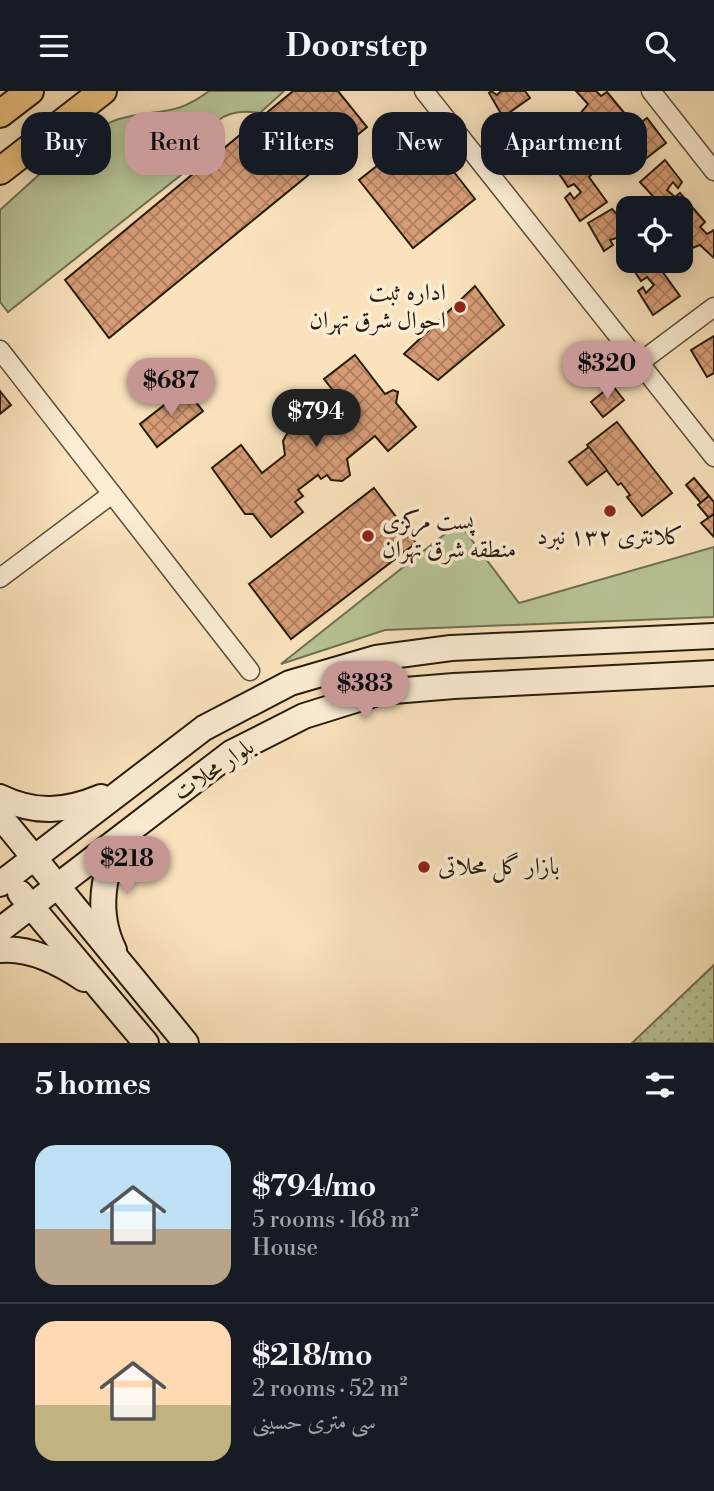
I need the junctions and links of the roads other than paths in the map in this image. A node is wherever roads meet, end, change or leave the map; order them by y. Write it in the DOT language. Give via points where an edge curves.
graph roads {
  1 [pos="30,91"];
  2 [pos="103,91"];
  3 [pos="424,91"];
  4 [pos="650,91"];
  5 [pos="0,114"];
  6 [pos="0,171"];
  7 [pos="714,171"];
  8 [pos="714,307"];
  9 [pos="0,350"];
  10 [pos="639,363"];
  11 [pos="714,457"];
  12 [pos="112,494"];
  13 [pos="0,578"];
  14 [pos="714,636"];
  15 [pos="250,671"];
  16 [pos="714,673"];
  17 [pos="127,786"];
  18 [pos="0,797"];
  19 [pos="0,816"];
  20 [pos="141,821"];
  21 [pos="33,857"];
  22 [pos="3,876"];
  23 [pos="56,886"];
  24 [pos="30,906"];
  25 [pos="0,930"];
  26 [pos="0,950"];
  27 [pos="126,972"];
  28 [pos="104,994"];
  29 [pos="146,1043"];
  30 [pos="186,1043"];
  1 -- 5 [label="main road"];
  2 -- 6 [label="main road"];
  3 -- 10 [label="street"];
  4 -- 7 [label="street"];
  8 -- 10 [label="street"];
  9 -- 12 [label="street"];
  10 -- 11 [label="street"];
  12 -- 13 [label="street"];
  12 -- 15 [label="street"];
  14 -- 17 [label="main road, بلوار محلات" via="451,648 376,657 290,683 204,729"];
  16 -- 20 [label="main road, بلوار محلات" via="381,692 304,716 231,753"];
  17 -- 18 [label="main road" via="75,807 50,810"];
  17 -- 21 [label="main road, بلوار محلات"];
  19 -- 21 [label="main road"];
  20 -- 23 [label="main road, بلوار محلات"];
  20 -- 27 [label="main road" via="116,855 104,891 106,927"];
  21 -- 22 [label="main road, بلوار محلات"];
  21 -- 23 [label="main road"];
  22 -- 24 [label="main road"];
  23 -- 24 [label="main road, بلوار محلات"];
  23 -- 27 [label="main road"];
  24 -- 25 [label="main road, بلوار محلات"];
  24 -- 28 [label="main road"];
  26 -- 28 [label="main road" via="44,957"];
  27 -- 30 [label="main road"];
  28 -- 29 [label="main road"];
}
